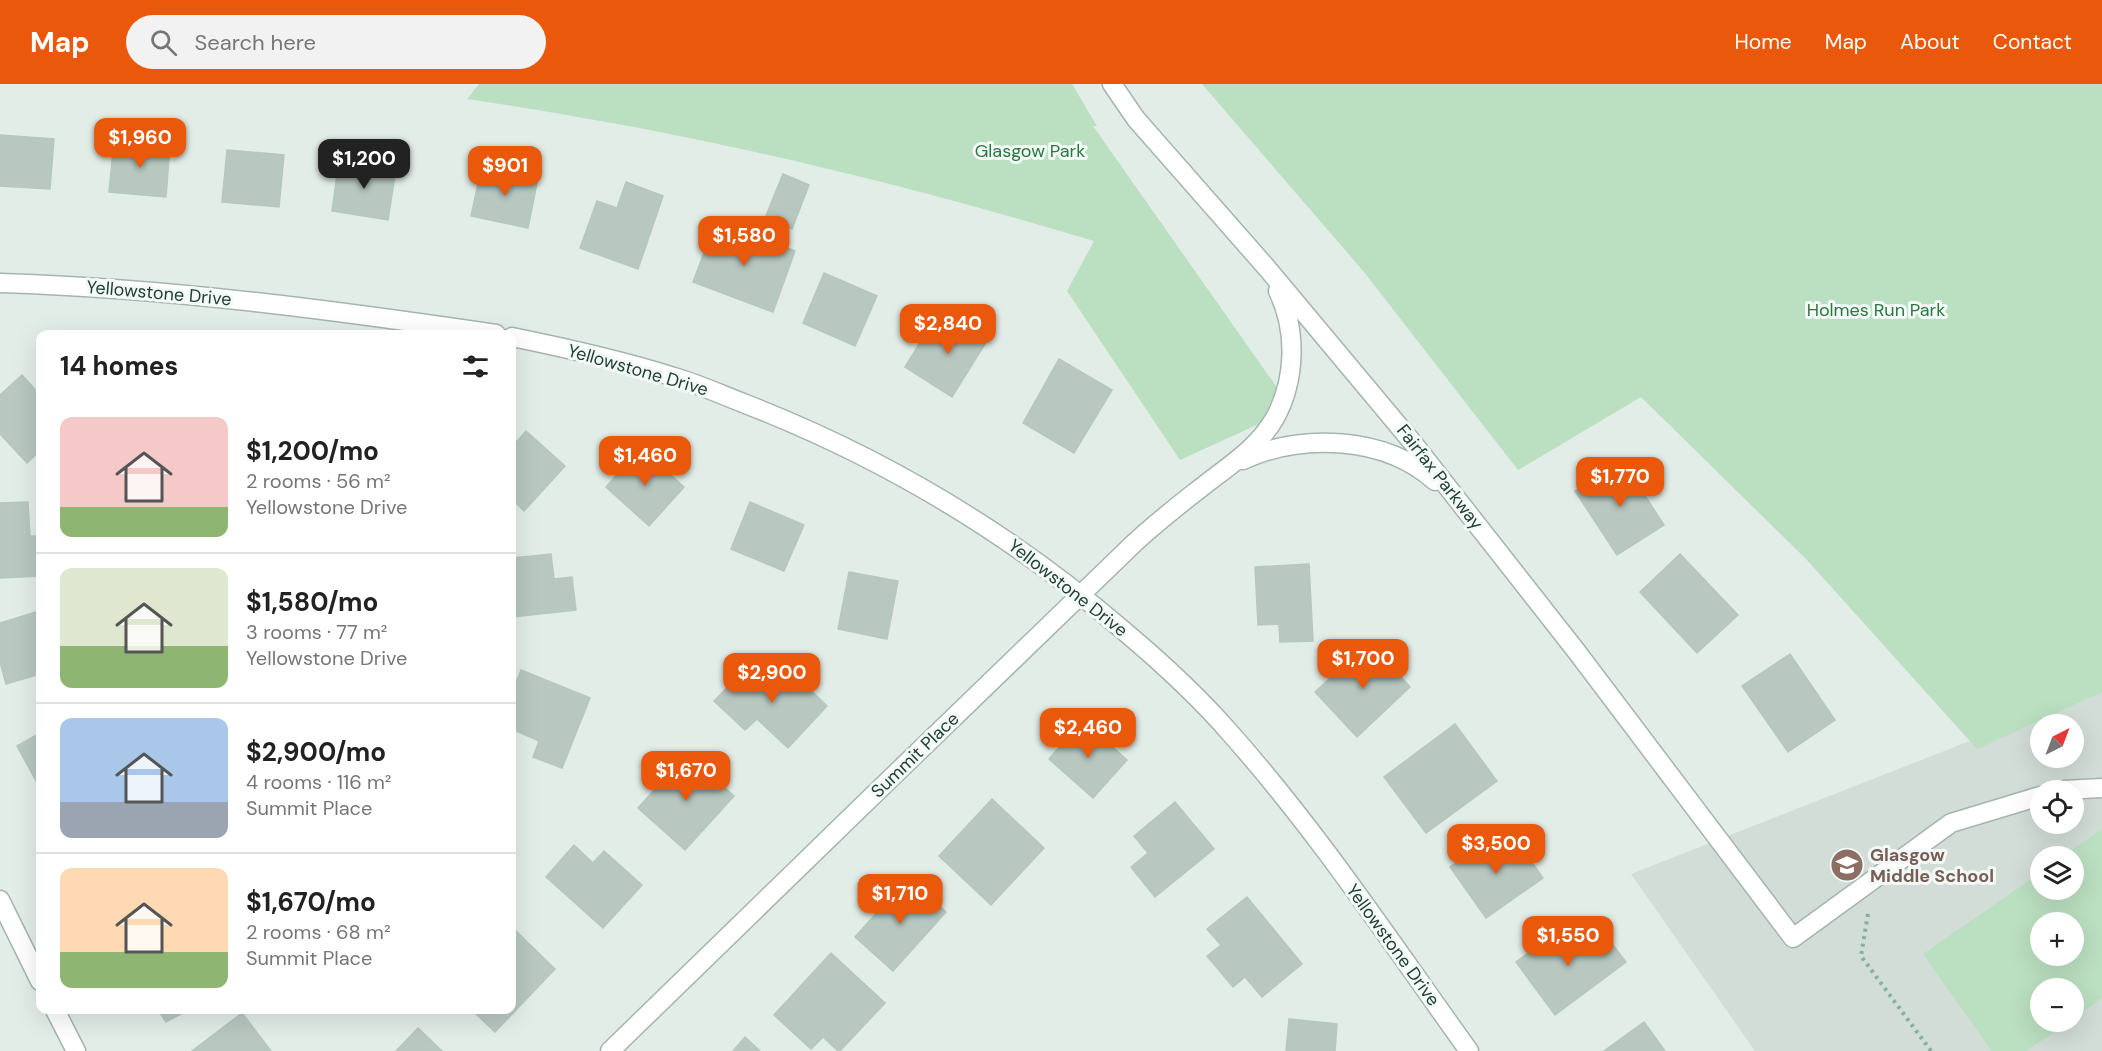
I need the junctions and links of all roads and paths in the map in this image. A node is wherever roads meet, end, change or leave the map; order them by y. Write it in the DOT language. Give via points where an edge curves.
graph roads {
  1 [pos="1112,84"];
  2 [pos="1266,267"];
  3 [pos="0,283"];
  4 [pos="416,328"];
  5 [pos="443,330"];
  6 [pos="516,339"];
  7 [pos="1228,467"];
  8 [pos="1463,506"];
  9 [pos="1081,594"];
  10 [pos="2102,788"];
  11 [pos="2084,789"];
  12 [pos="2030,799"];
  13 [pos="0,900"];
  14 [pos="1861,956"];
  15 [pos="36,973"];
  16 [pos="57,1014"];
  17 [pos="76,1051"];
  18 [pos="610,1051"];
  19 [pos="1469,1051"];
  20 [pos="1931,1051"];
  1 -- 2 [label="street, Fairfax Parkway" via="1137,119"];
  2 -- 7 [label="street, Summit Place" via="1290,323 1292,356 1287,388 1274,418 1254,446"];
  2 -- 8 [label="street, Fairfax Parkway"];
  3 -- 4 [label="street, Yellowstone Drive" via="208,297 346,312"];
  4 -- 5 [label="street, Yellowstone Drive"];
  6 -- 9 [label="street, Yellowstone Drive" via="589,353 676,377 878,462 967,514"];
  7 -- 8 [label="street, Summit Place" via="1290,445 1338,442 1379,450 1413,465"];
  7 -- 9 [label="street, Summit Place" via="1147,531"];
  8 -- 12 [label="street, Fairfax Parkway" via="1793,938 1951,823"];
  9 -- 18 [label="street, Summit Place"];
  9 -- 19 [label="street, Yellowstone Drive" via="1162,663 1237,740 1292,807"];
  10 -- 11 [label="street"];
  13 -- 15 [label="street"];
  14 -- 20 [label="path"];
  16 -- 17 [label="street"];
}
